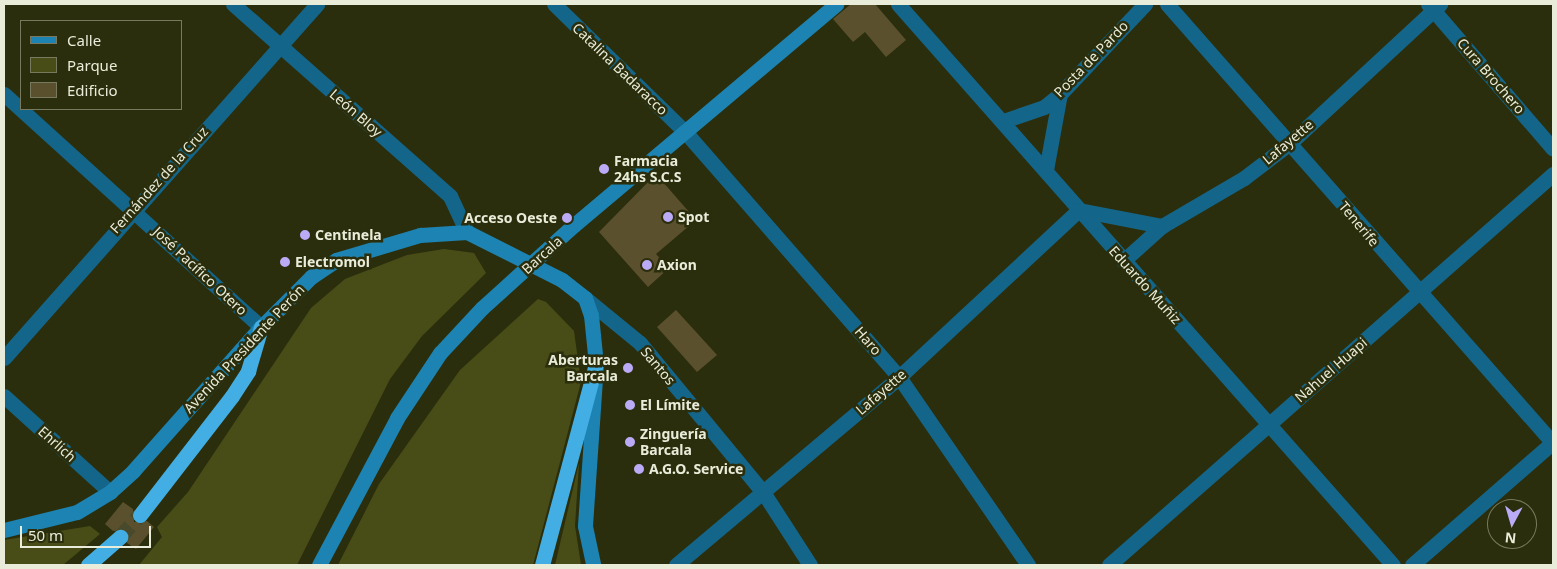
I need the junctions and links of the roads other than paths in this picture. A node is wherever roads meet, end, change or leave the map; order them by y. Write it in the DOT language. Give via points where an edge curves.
graph roads {
  1 [pos="234,4"];
  2 [pos="317,4"];
  3 [pos="554,4"];
  4 [pos="836,4"];
  5 [pos="898,4"];
  6 [pos="1145,4"];
  7 [pos="1167,4"];
  8 [pos="1434,6"];
  9 [pos="280,46"];
  10 [pos="4,94"];
  11 [pos="1060,94"];
  12 [pos="20,108"];
  13 [pos="22,110"];
  14 [pos="1006,120"];
  15 [pos="686,134"];
  16 [pos="1290,143"];
  17 [pos="1553,148"];
  18 [pos="1046,170"];
  19 [pos="1553,174"];
  20 [pos="132,208"];
  21 [pos="1079,210"];
  22 [pos="1162,226"];
  23 [pos="467,232"];
  24 [pos="1123,262"];
  25 [pos="532,264"];
  26 [pos="1418,293"];
  27 [pos="585,298"];
  28 [pos="261,327"];
  29 [pos="4,358"];
  30 [pos="596,364"];
  31 [pos="899,377"];
  32 [pos="4,396"];
  33 [pos="1271,422"];
  34 [pos="1553,442"];
  35 [pos="110,492"];
  36 [pos="763,492"];
  37 [pos="140,515"];
  38 [pos="4,530"];
  39 [pos="120,537"];
  40 [pos="88,565"];
  41 [pos="319,565"];
  42 [pos="542,565"];
  43 [pos="592,565"];
  44 [pos="676,565"];
  45 [pos="810,565"];
  46 [pos="1028,565"];
  47 [pos="1109,565"];
  48 [pos="1393,565"];
  49 [pos="1412,565"];
  1 -- 9 [label="street, León Bloy"];
  2 -- 9 [label="street, Fernández de la Cruz"];
  3 -- 15 [label="street, Catalina Badaracco"];
  4 -- 15 [label="street, Barcala"];
  5 -- 14 [label="street, Eduardo Muñiz"];
  6 -- 11 [label="street, Posta de Pardo"];
  7 -- 16 [label="street, Tenerife"];
  8 -- 16 [label="street, Lafayette"];
  8 -- 17 [label="street, Cura Brochero"];
  9 -- 20 [label="street, Fernández de la Cruz"];
  9 -- 23 [label="street, León Bloy" via="450,196"];
  10 -- 12 [label="street, José Pacífico Otero"];
  11 -- 14 [label="street, Posta de Pardo" via="1044,107"];
  11 -- 18 [label="street"];
  13 -- 20 [label="street, José Pacífico Otero"];
  14 -- 18 [label="street, Eduardo Muñiz"];
  15 -- 25 [label="street, Barcala"];
  15 -- 31 [label="street, Haro"];
  16 -- 22 [label="street, Lafayette" via="1244,178"];
  16 -- 26 [label="street, Tenerife"];
  18 -- 21 [label="street, Eduardo Muñiz"];
  19 -- 26 [label="street, Nahuel Huapi"];
  20 -- 28 [label="street, José Pacífico Otero"];
  20 -- 29 [label="street, Fernández de la Cruz"];
  21 -- 22 [label="street"];
  21 -- 24 [label="street, Eduardo Muñiz"];
  21 -- 31 [label="street, Lafayette"];
  22 -- 24 [label="street, Lafayette"];
  23 -- 25 [label="street, Avenida Presidente Perón"];
  23 -- 28 [label="street, Avenida Presidente Perón" via="420,235 336,260 311,277"];
  24 -- 33 [label="street, Eduardo Muñiz"];
  25 -- 27 [label="street, Avenida Presidente Perón"];
  25 -- 41 [label="street, Barcala" via="482,308 427,370 369,468"];
  26 -- 33 [label="street, Nahuel Huapi"];
  26 -- 34 [label="street, Tenerife"];
  27 -- 30 [label="street" via="593,326"];
  27 -- 36 [label="street, Santos" via="640,344"];
  28 -- 35 [label="street, Avenida Presidente Perón" via="133,472"];
  28 -- 37 [label="highway" via="248,371 232,396"];
  30 -- 42 [label="highway"];
  30 -- 43 [label="street" via="585,526"];
  31 -- 36 [label="street, Lafayette"];
  31 -- 46 [label="street, Haro"];
  32 -- 35 [label="street, Ehrlich"];
  33 -- 47 [label="street, Nahuel Huapi"];
  33 -- 48 [label="street, Eduardo Muñiz"];
  34 -- 49 [label="street"];
  35 -- 38 [label="street, Avenida Presidente Perón" via="77,512"];
  36 -- 44 [label="street, Lafayette"];
  36 -- 45 [label="street, Santos"];
  39 -- 40 [label="highway"];
}
